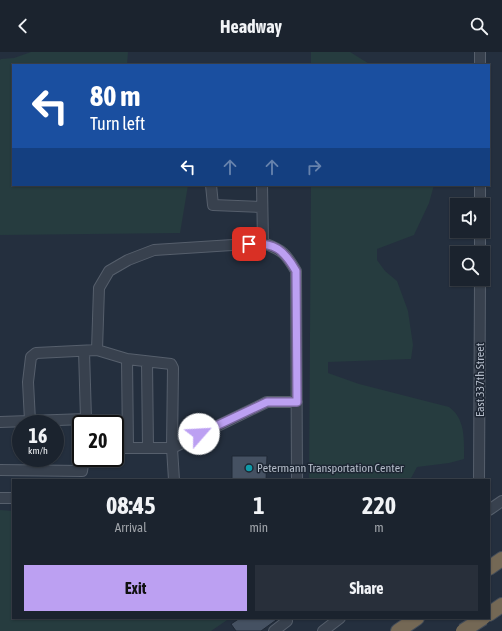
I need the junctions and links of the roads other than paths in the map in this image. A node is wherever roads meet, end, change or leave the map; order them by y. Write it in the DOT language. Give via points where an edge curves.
graph roads {
  1 [pos="480,52"];
  2 [pos="480,64"];
  3 [pos="211,186"];
  4 [pos="262,186"];
  5 [pos="480,186"];
  6 [pos="480,198"];
  7 [pos="262,206"];
  8 [pos="263,243"];
  9 [pos="480,286"];
  10 [pos="97,350"];
  11 [pos="84,351"];
  12 [pos="127,359"];
  13 [pos="147,362"];
  14 [pos="297,402"];
  15 [pos="30,415"];
  16 [pos="86,415"];
  17 [pos="0,422"];
  18 [pos="12,422"];
  19 [pos="124,448"];
  20 [pos="128,448"];
  21 [pos="148,448"];
  22 [pos="172,448"];
  23 [pos="83,467"];
  24 [pos="0,470"];
  25 [pos="174,479"];
  26 [pos="297,479"];
  27 [pos="480,479"];
  28 [pos="0,498"];
  29 [pos="12,498"];
  30 [pos="502,501"];
  31 [pos="490,509"];
  32 [pos="502,559"];
  33 [pos="490,567"];
  34 [pos="502,605"];
  35 [pos="490,613"];
  36 [pos="416,619"];
  37 [pos="478,619"];
  38 [pos="481,619"];
  39 [pos="334,620"];
  40 [pos="287,621"];
  41 [pos="274,631"];
  42 [pos="323,631"];
  43 [pos="398,631"];
  44 [pos="463,631"];
  45 [pos="478,631"];
  1 -- 2 [label="street"];
  3 -- 7 [label="street" via="212,205"];
  4 -- 7 [label="street"];
  5 -- 6 [label="street"];
  7 -- 8 [label="street"];
  8 -- 10 [label="street" via="154,250 109,271 98,288"];
  8 -- 14 [label="street" via="278,248 288,257 296,271"];
  9 -- 27 [label="street, East 337th Street"];
  10 -- 11 [label="street"];
  10 -- 12 [label="street"];
  11 -- 15 [label="street" via="36,353 31,357 28,382"];
  11 -- 16 [label="street"];
  12 -- 13 [label="street"];
  12 -- 20 [label="street"];
  13 -- 21 [label="street"];
  13 -- 22 [label="street" via="171,364 173,368"];
  14 -- 22 [label="street" via="267,402"];
  14 -- 26 [label="street"];
  17 -- 18 [label="street"];
  19 -- 20 [label="street"];
  20 -- 21 [label="street"];
  21 -- 22 [label="street"];
  22 -- 25 [label="street"];
  23 -- 24 [label="street" via="82,471"];
  28 -- 29 [label="street"];
  30 -- 31 [label="street"];
  32 -- 33 [label="highway"];
  34 -- 35 [label="highway"];
  36 -- 43 [label="highway"];
  37 -- 45 [label="street"];
  38 -- 44 [label="highway, bridge"];
  39 -- 42 [label="street"];
  40 -- 41 [label="street"];
}
